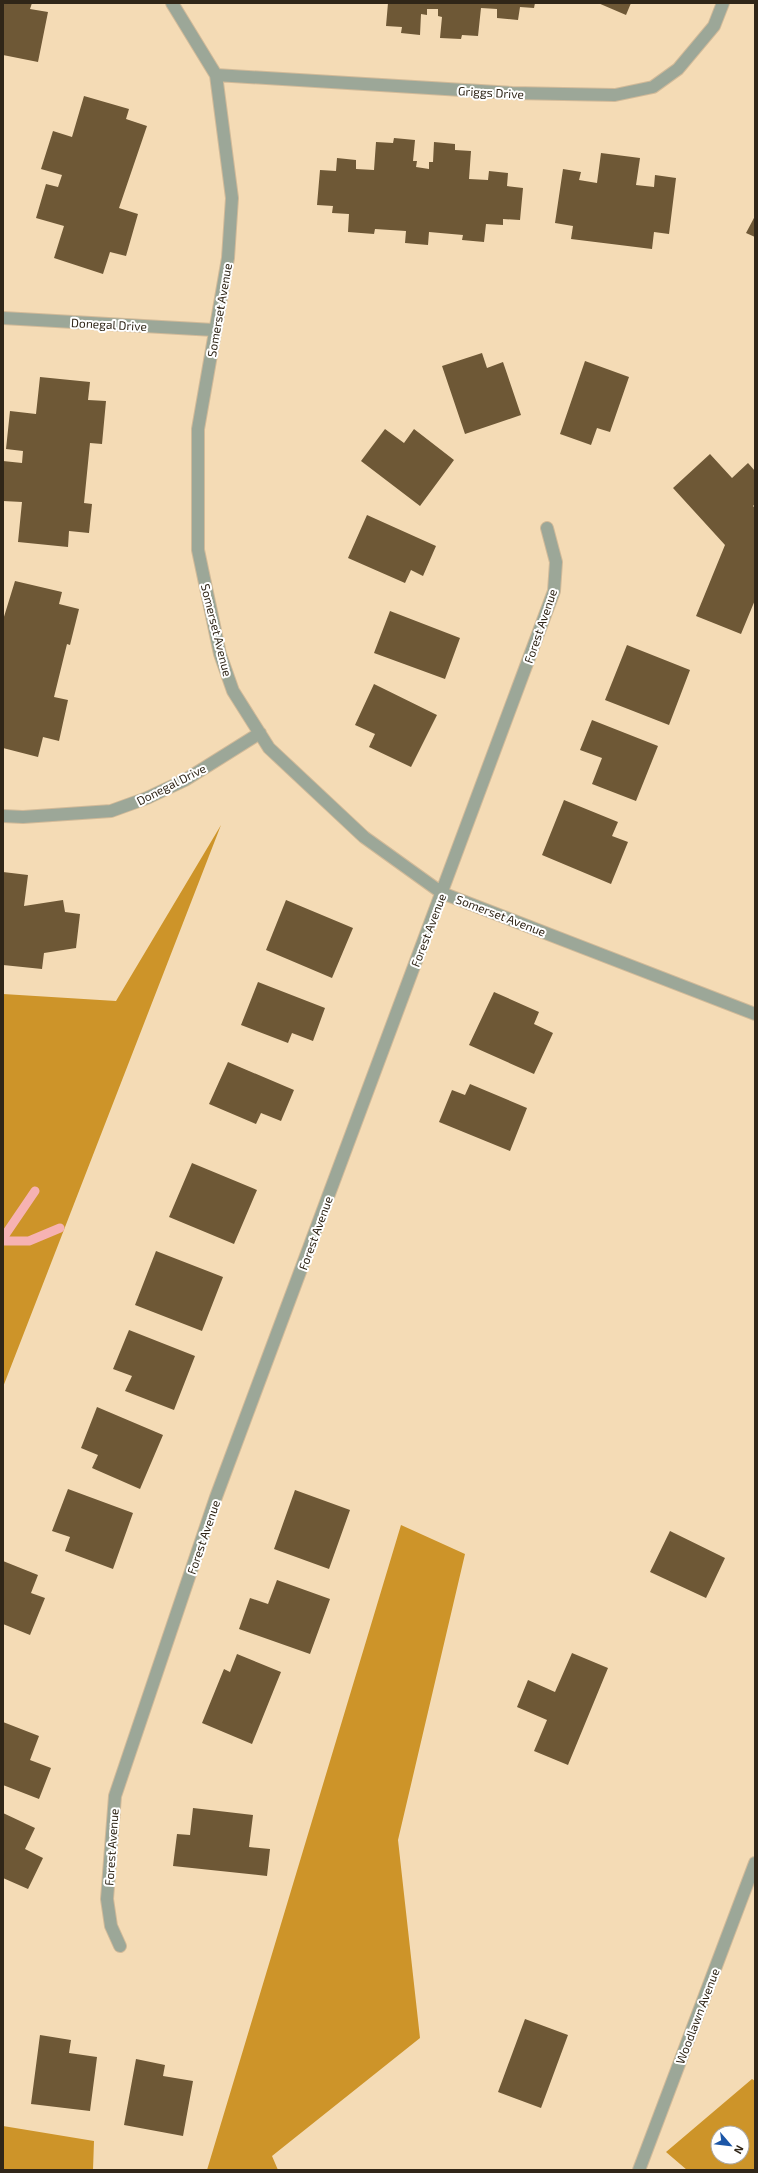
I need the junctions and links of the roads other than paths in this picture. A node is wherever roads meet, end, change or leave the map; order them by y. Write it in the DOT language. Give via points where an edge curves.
graph roads {
  1 [pos="172,3"];
  2 [pos="723,3"];
  3 [pos="216,75"];
  4 [pos="3,318"];
  5 [pos="214,330"];
  6 [pos="547,528"];
  7 [pos="260,733"];
  8 [pos="3,816"];
  9 [pos="442,893"];
  10 [pos="755,1014"];
  11 [pos="755,1863"];
  12 [pos="120,1946"];
  13 [pos="639,2170"];
  1 -- 3 [label="street, Somerset Avenue"];
  2 -- 3 [label="street, Griggs Drive" via="714,26 678,69 653,87 615,95 512,93"];
  3 -- 5 [label="street, Somerset Avenue" via="232,198 228,258"];
  4 -- 5 [label="street, Donegal Drive"];
  5 -- 7 [label="street, Somerset Avenue" via="198,429 198,550 220,654 233,691"];
  6 -- 9 [label="street, Forest Avenue" via="556,562 554,591"];
  7 -- 8 [label="street, Donegal Drive" via="185,780 111,811"];
  7 -- 9 [label="street, Somerset Avenue" via="269,748 364,838"];
  9 -- 10 [label="street, Somerset Avenue"];
  9 -- 12 [label="street, Forest Avenue" via="216,1497 115,1796 108,1899 111,1926"];
  11 -- 13 [label="street, Woodlawn Avenue"];
}
